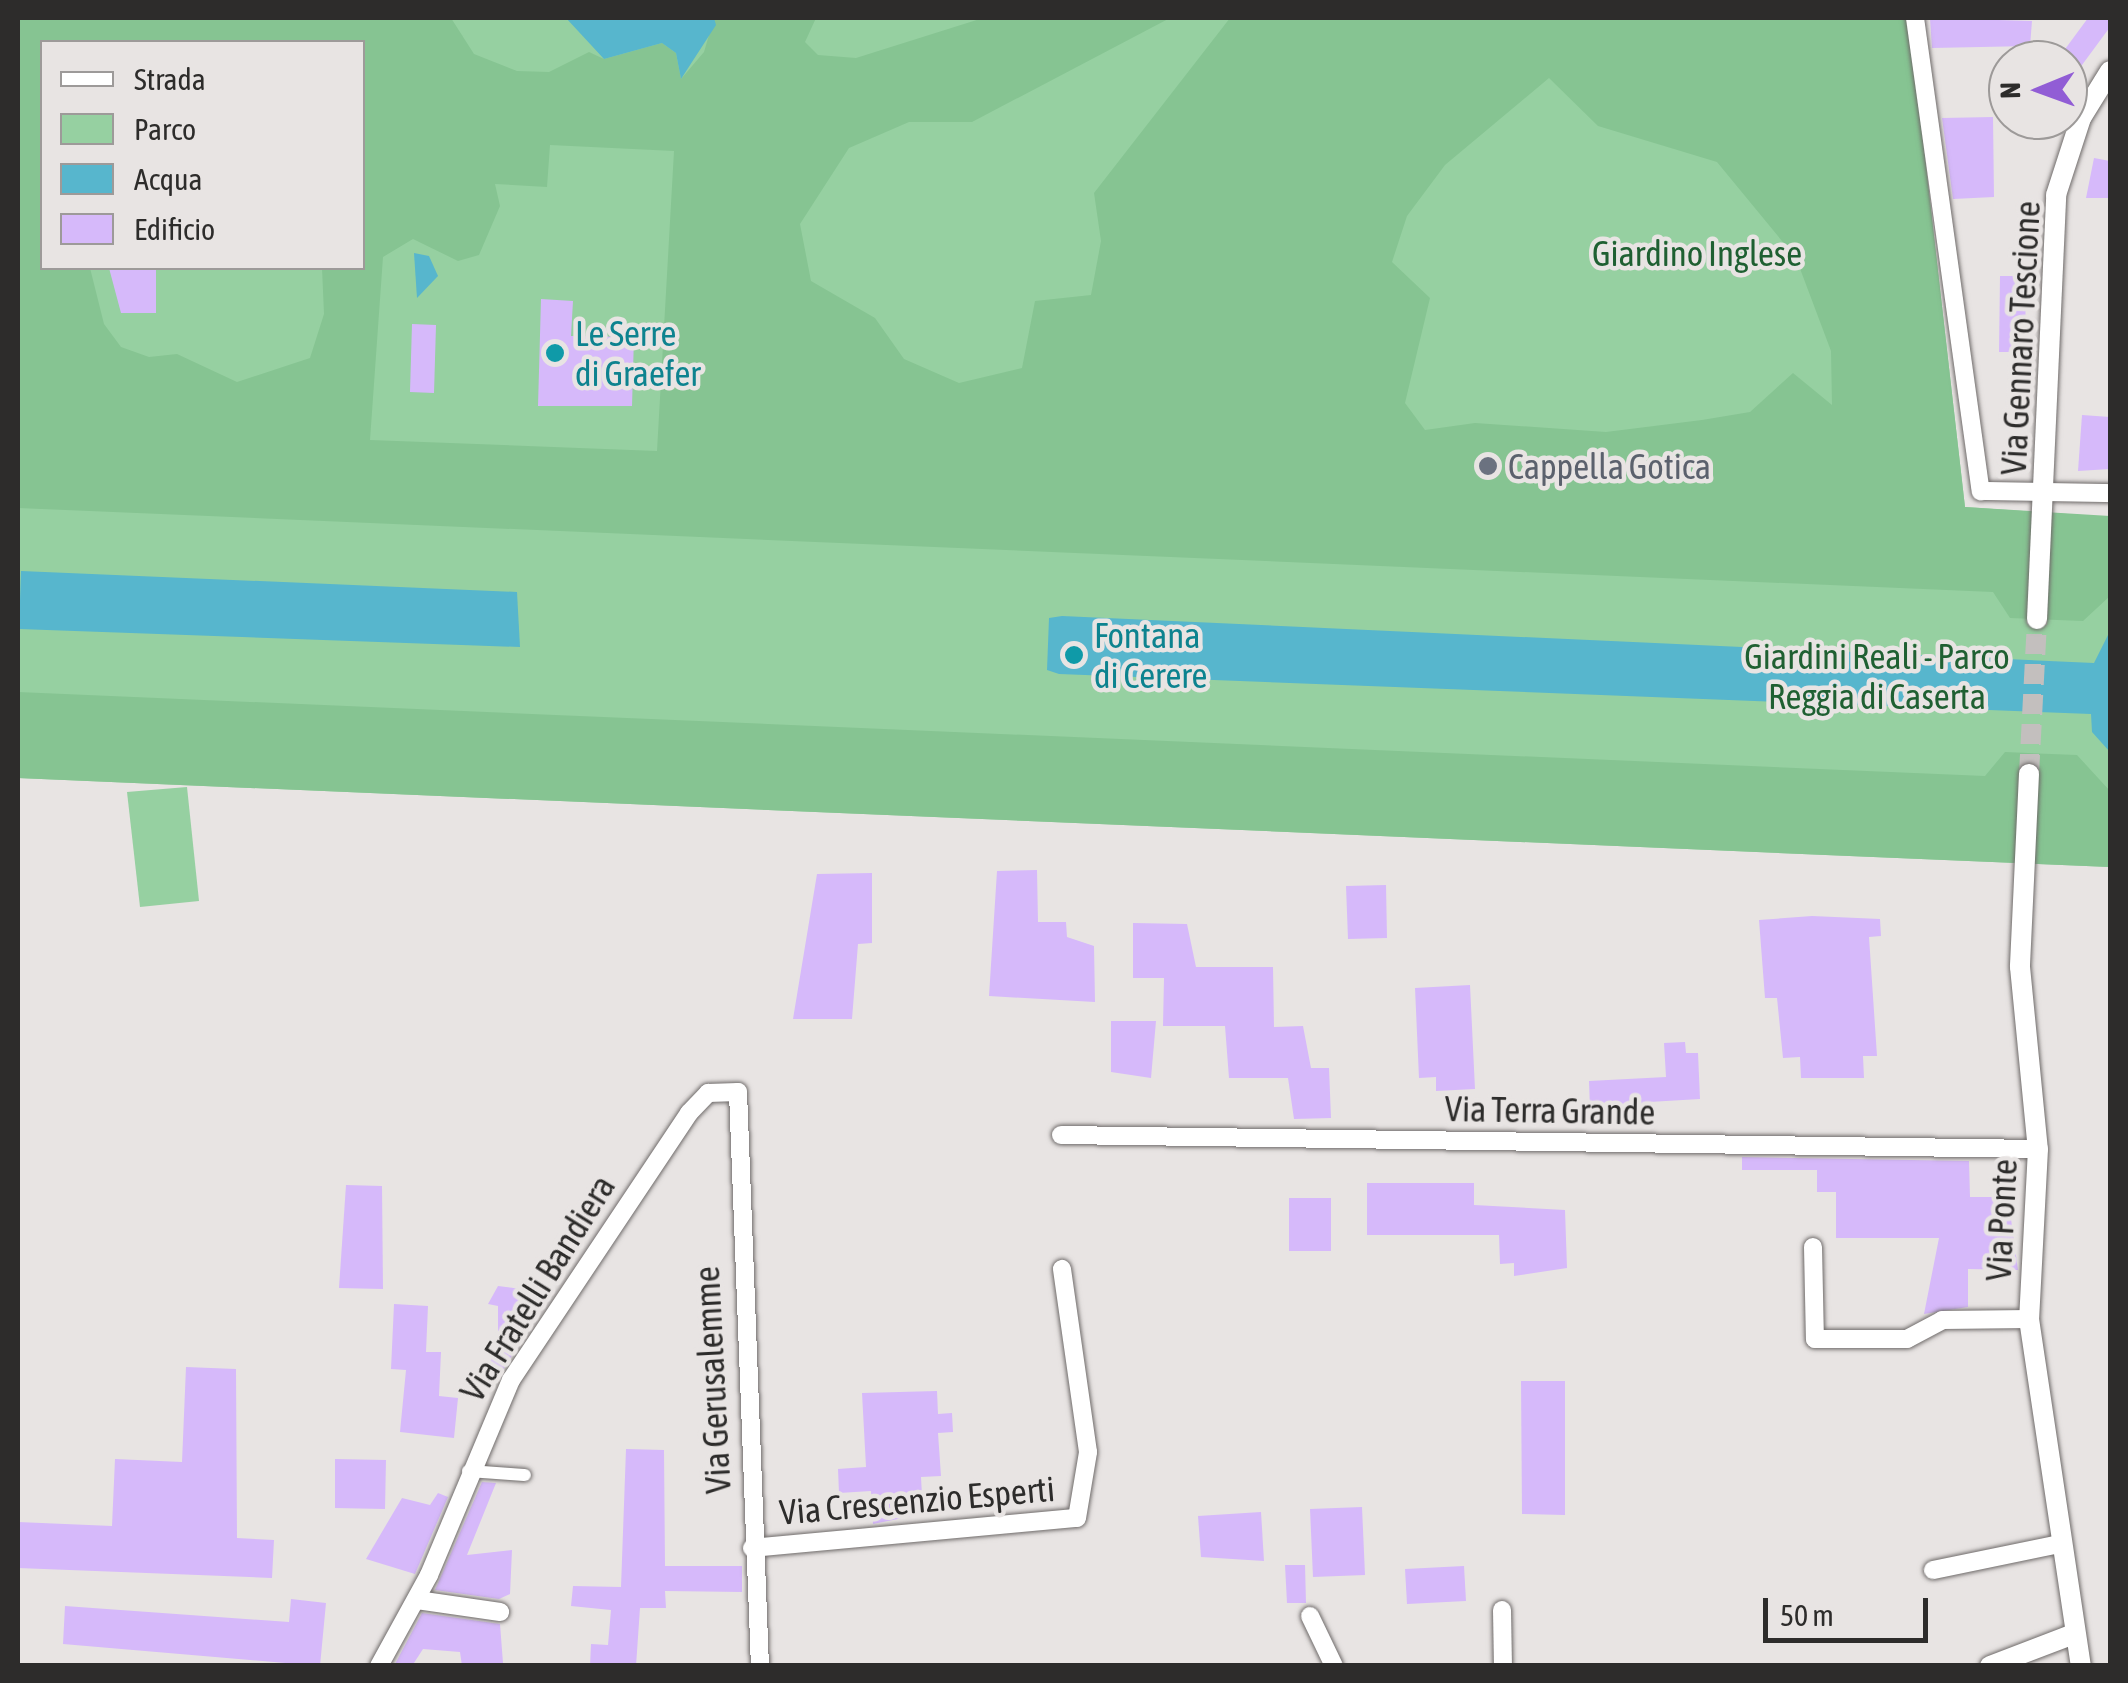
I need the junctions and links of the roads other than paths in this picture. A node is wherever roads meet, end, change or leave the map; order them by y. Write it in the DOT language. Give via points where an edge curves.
graph roads {
  1 [pos="1915,18"];
  2 [pos="2109,76"];
  3 [pos="2046,490"];
  4 [pos="2110,493"];
  5 [pos="2037,618"];
  6 [pos="2029,774"];
  7 [pos="738,1092"];
  8 [pos="1061,1135"];
  9 [pos="2038,1149"];
  10 [pos="1812,1247"];
  11 [pos="1062,1269"];
  12 [pos="2029,1318"];
  13 [pos="466,1471"];
  14 [pos="524,1475"];
  15 [pos="2060,1544"];
  16 [pos="752,1548"];
  17 [pos="1933,1570"];
  18 [pos="417,1600"];
  19 [pos="1502,1610"];
  20 [pos="500,1612"];
  21 [pos="1310,1616"];
  22 [pos="2074,1634"];
  23 [pos="379,1666"];
  24 [pos="760,1666"];
  25 [pos="1334,1666"];
  26 [pos="1503,1666"];
  27 [pos="1990,1666"];
  28 [pos="2081,1666"];
  1 -- 3 [label="street" via="1981,490"];
  2 -- 3 [label="street, Via Gennaro Tescione" via="2081,118 2056,195"];
  3 -- 4 [label="street"];
  3 -- 5 [label="street, Via Gennaro Tescione"];
  6 -- 9 [label="street, Via Ponte" via="2020,967"];
  7 -- 13 [label="street, Via Fratelli Bandiera" via="708,1093 690,1113 510,1380"];
  7 -- 16 [label="street, Via Gerusalemme"];
  8 -- 9 [label="street, Via Terra Grande"];
  9 -- 12 [label="street, Via Ponte"];
  10 -- 12 [label="street" via="1815,1338 1907,1338 1942,1320"];
  11 -- 16 [label="street, Via Crescenzio Esperti" via="1088,1452 1077,1518"];
  12 -- 15 [label="street, Via Ponte"];
  13 -- 14 [label="street"];
  13 -- 18 [label="street, Via Fratelli Bandiera"];
  15 -- 17 [label="street"];
  15 -- 22 [label="street, Via Ponte"];
  16 -- 24 [label="street, Via Gerusalemme"];
  18 -- 20 [label="street"];
  18 -- 23 [label="street, Via Fratelli Bandiera"];
  19 -- 26 [label="street"];
  21 -- 25 [label="street"];
  22 -- 27 [label="street"];
  22 -- 28 [label="street, Via Ponte"];
}
